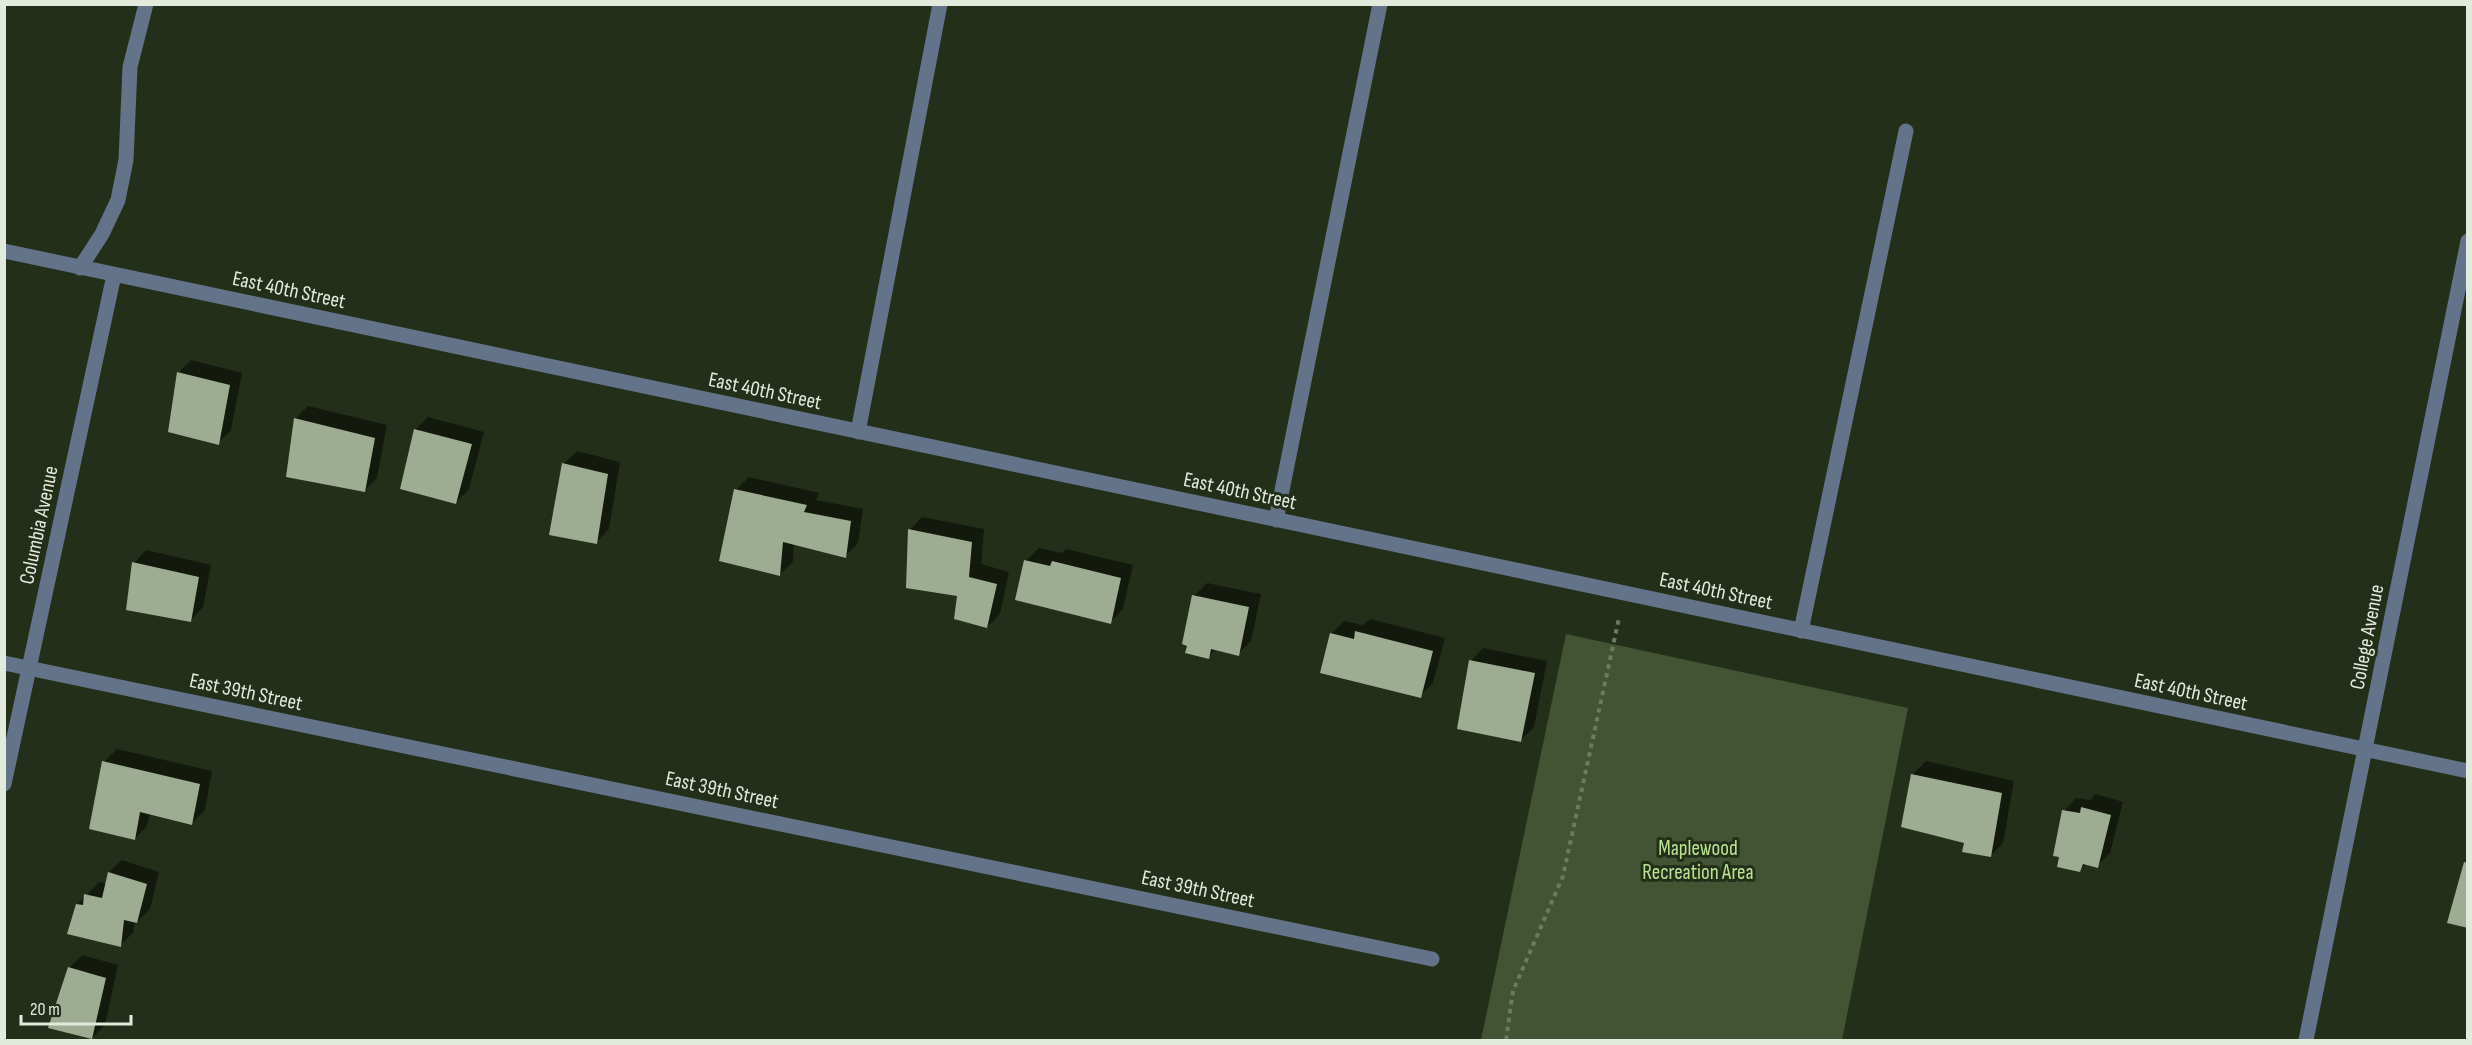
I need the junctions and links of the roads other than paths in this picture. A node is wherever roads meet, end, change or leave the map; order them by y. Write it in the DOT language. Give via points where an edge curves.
graph roads {
  1 [pos="146,4"];
  2 [pos="940,4"];
  3 [pos="1380,4"];
  4 [pos="1906,131"];
  5 [pos="2468,241"];
  6 [pos="4,251"];
  7 [pos="80,268"];
  8 [pos="114,275"];
  9 [pos="858,432"];
  10 [pos="1276,520"];
  11 [pos="1801,631"];
  12 [pos="4,663"];
  13 [pos="29,668"];
  14 [pos="2366,750"];
  15 [pos="2468,771"];
  16 [pos="4,784"];
  17 [pos="1431,959"];
  18 [pos="2306,1041"];
  1 -- 7 [label="street" via="130,68 126,160 118,200"];
  2 -- 9 [label="street"];
  3 -- 10 [label="street"];
  4 -- 11 [label="street"];
  5 -- 14 [label="street, College Avenue"];
  6 -- 7 [label="street, East 40th Street"];
  7 -- 8 [label="street, East 40th Street"];
  8 -- 9 [label="street, East 40th Street"];
  8 -- 13 [label="street, Columbia Avenue"];
  9 -- 10 [label="street, East 40th Street"];
  10 -- 11 [label="street, East 40th Street"];
  11 -- 14 [label="street, East 40th Street"];
  12 -- 13 [label="street, East 39th Street"];
  13 -- 16 [label="street, Columbia Avenue"];
  13 -- 17 [label="street, East 39th Street"];
  14 -- 15 [label="street, East 40th Street"];
  14 -- 18 [label="street, College Avenue"];
}
